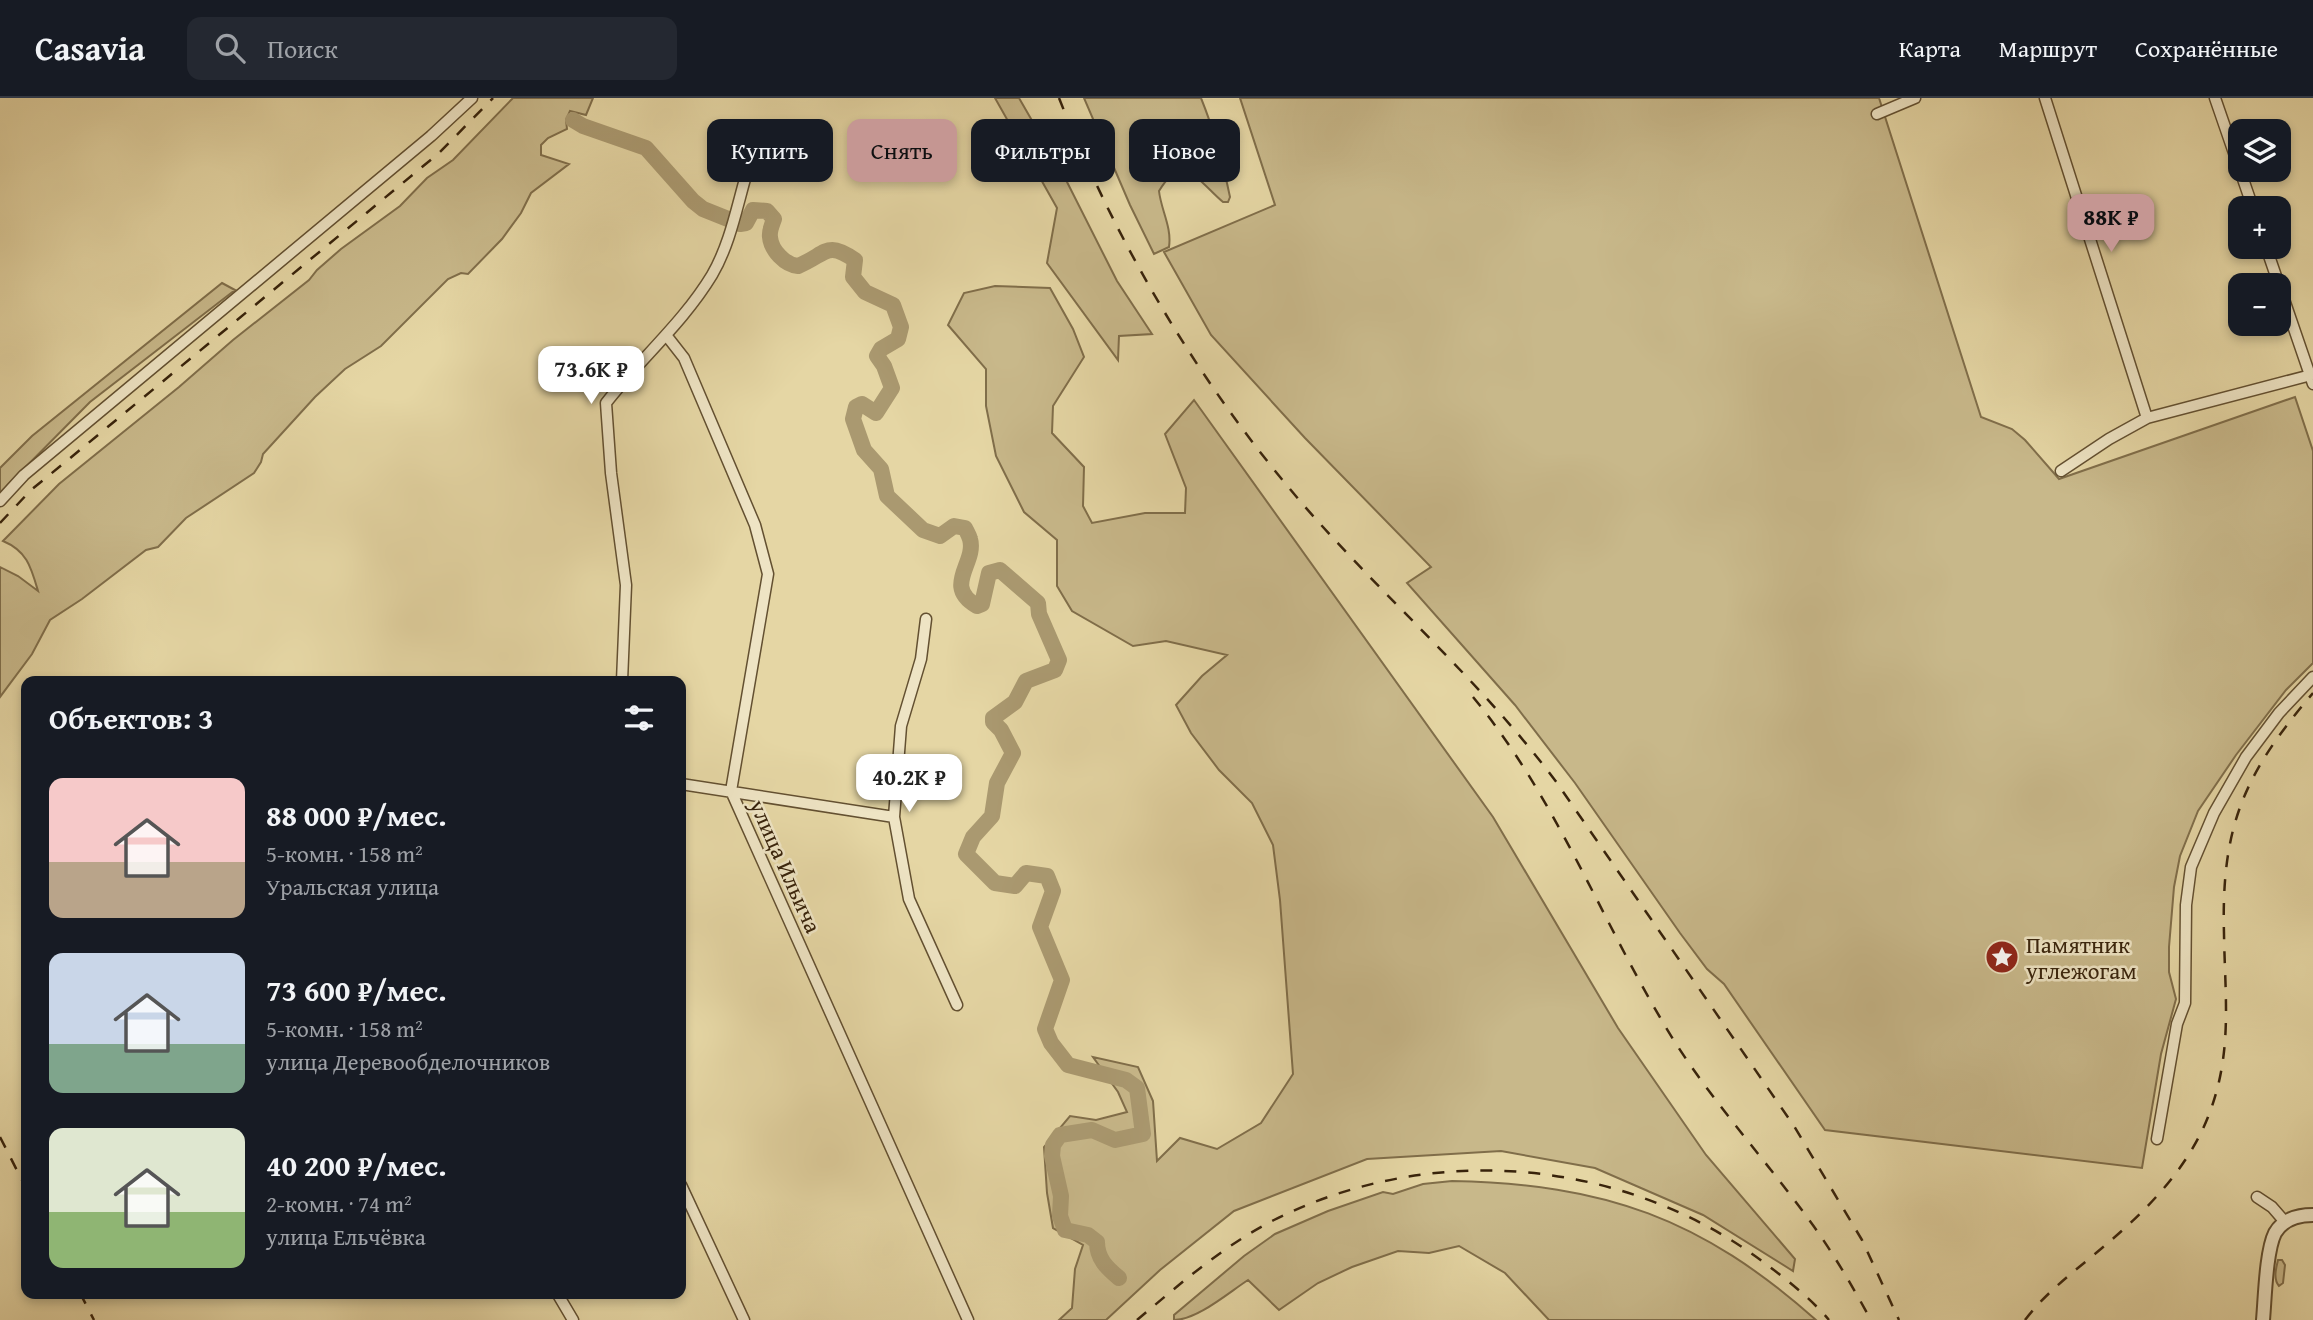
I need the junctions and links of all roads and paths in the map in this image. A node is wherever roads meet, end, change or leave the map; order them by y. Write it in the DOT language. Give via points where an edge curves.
graph roads {
  1 [pos="472,98"];
  2 [pos="1915,98"];
  3 [pos="2045,98"];
  4 [pos="2215,98"];
  5 [pos="1877,114"];
  6 [pos="744,182"];
  7 [pos="2249,196"];
  8 [pos="2270,259"];
  9 [pos="666,335"];
  10 [pos="2312,380"];
  11 [pos="2147,418"];
  12 [pos="2061,471"];
  13 [pos="0,501"];
  14 [pos="926,619"];
  15 [pos="622,676"];
  16 [pos="2313,677"];
  17 [pos="686,785"];
  18 [pos="731,791"];
  19 [pos="894,817"];
  20 [pos="957,1005"];
  21 [pos="2158,1139"];
  22 [pos="686,1196"];
  23 [pos="2257,1197"];
  24 [pos="2313,1215"];
  25 [pos="2285,1222"];
  26 [pos="561,1299"];
  27 [pos="573,1320"];
  28 [pos="744,1320"];
  29 [pos="968,1320"];
  30 [pos="2263,1320"];
  1 -- 13 [label="street" via="24,475"];
  2 -- 5 [label="street"];
  3 -- 11 [label="street"];
  4 -- 7 [label="street"];
  6 -- 9 [label="street" via="713,273"];
  8 -- 10 [label="street"];
  9 -- 15 [label="street" via="606,403 626,585"];
  9 -- 18 [label="street, улица Ильича" via="684,358 755,525 768,574"];
  10 -- 11 [label="street"];
  11 -- 12 [label="street"];
  14 -- 19 [label="street" via="921,659 901,726"];
  16 -- 21 [label="street" via="2278,713 2246,757 2214,813 2191,867 2185,1003 2177,1024"];
  17 -- 18 [label="street"];
  18 -- 19 [label="street"];
  18 -- 29 [label="street, улица Ильича"];
  19 -- 20 [label="street" via="909,899"];
  22 -- 28 [label="street"];
  23 -- 25 [label="street"];
  24 -- 25 [label="street"];
  25 -- 30 [label="street" via="2273,1237"];
  26 -- 27 [label="street"];
}
